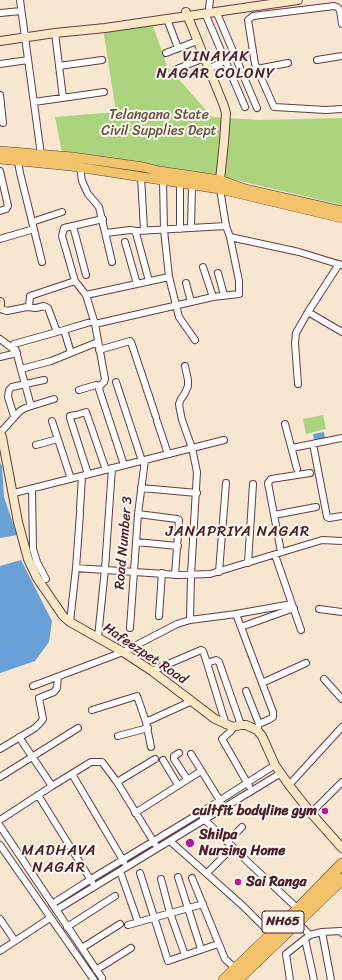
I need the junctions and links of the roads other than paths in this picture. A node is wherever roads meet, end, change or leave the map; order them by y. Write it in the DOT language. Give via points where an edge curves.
graph roads {
  1 [pos="20,0"];
  2 [pos="256,0"];
  3 [pos="298,0"];
  4 [pos="272,2"];
  5 [pos="246,7"];
  6 [pos="210,8"];
  7 [pos="21,11"];
  8 [pos="0,13"];
  9 [pos="186,14"];
  10 [pos="167,19"];
  11 [pos="248,20"];
  12 [pos="342,24"];
  13 [pos="55,33"];
  14 [pos="25,35"];
  15 [pos="0,38"];
  16 [pos="0,41"];
  17 [pos="197,41"];
  18 [pos="178,48"];
  19 [pos="166,53"];
  20 [pos="342,56"];
  21 [pos="204,58"];
  22 [pos="28,60"];
  23 [pos="102,60"];
  24 [pos="317,60"];
  25 [pos="225,61"];
  26 [pos="288,63"];
  27 [pos="0,64"];
  28 [pos="59,66"];
  29 [pos="177,69"];
  30 [pos="208,69"];
  31 [pos="257,69"];
  32 [pos="104,92"];
  33 [pos="0,95"];
  34 [pos="63,98"];
  35 [pos="34,102"];
  36 [pos="245,107"];
  37 [pos="257,108"];
  38 [pos="342,109"];
  39 [pos="3,123"];
  40 [pos="0,151"];
  41 [pos="41,155"];
  42 [pos="0,160"];
  43 [pos="18,162"];
  44 [pos="80,167"];
  45 [pos="0,171"];
  46 [pos="141,177"];
  47 [pos="180,178"];
  48 [pos="163,180"];
  49 [pos="192,185"];
  50 [pos="220,185"];
  51 [pos="256,194"];
  52 [pos="0,211"];
  53 [pos="342,211"];
  54 [pos="62,212"];
  55 [pos="103,218"];
  56 [pos="342,218"];
  57 [pos="32,222"];
  58 [pos="73,226"];
  59 [pos="226,226"];
  60 [pos="34,228"];
  61 [pos="191,228"];
  62 [pos="180,229"];
  63 [pos="164,230"];
  64 [pos="140,231"];
  65 [pos="106,233"];
  66 [pos="230,237"];
  67 [pos="0,239"];
  68 [pos="125,242"];
  69 [pos="42,262"];
  70 [pos="112,262"];
  71 [pos="340,265"];
  72 [pos="203,267"];
  73 [pos="218,273"];
  74 [pos="86,275"];
  75 [pos="168,277"];
  76 [pos="75,281"];
  77 [pos="149,281"];
  78 [pos="186,283"];
  79 [pos="137,284"];
  80 [pos="86,295"];
  81 [pos="224,295"];
  82 [pos="213,297"];
  83 [pos="0,302"];
  84 [pos="191,302"];
  85 [pos="175,305"];
  86 [pos="29,307"];
  87 [pos="0,308"];
  88 [pos="308,312"];
  89 [pos="94,322"];
  90 [pos="64,330"];
  91 [pos="57,332"];
  92 [pos="342,332"];
  93 [pos="0,339"];
  94 [pos="195,340"];
  95 [pos="98,342"];
  96 [pos="99,350"];
  97 [pos="17,352"];
  98 [pos="71,353"];
  99 [pos="0,357"];
  100 [pos="184,366"];
  101 [pos="21,369"];
  102 [pos="44,380"];
  103 [pos="116,382"];
  104 [pos="25,384"];
  105 [pos="298,384"];
  106 [pos="100,386"];
  107 [pos="79,390"];
  108 [pos="54,399"];
  109 [pos="31,406"];
  110 [pos="14,416"];
  111 [pos="52,421"];
  112 [pos="285,424"];
  113 [pos="0,433"];
  114 [pos="342,438"];
  115 [pos="58,439"];
  116 [pos="224,440"];
  117 [pos="313,444"];
  118 [pos="36,445"];
  119 [pos="192,448"];
  120 [pos="292,448"];
  121 [pos="168,454"];
  122 [pos="143,460"];
  123 [pos="124,465"];
  124 [pos="109,469"];
  125 [pos="297,469"];
  126 [pos="310,473"];
  127 [pos="85,475"];
  128 [pos="71,479"];
  129 [pos="226,483"];
  130 [pos="253,484"];
  131 [pos="141,488"];
  132 [pos="32,489"];
  133 [pos="197,493"];
  134 [pos="14,494"];
  135 [pos="316,507"];
  136 [pos="138,514"];
  137 [pos="274,515"];
  138 [pos="342,516"];
  139 [pos="342,541"];
  140 [pos="136,542"];
  141 [pos="178,546"];
  142 [pos="281,552"];
  143 [pos="275,555"];
  144 [pos="248,563"];
  145 [pos="76,568"];
  146 [pos="105,569"];
  147 [pos="133,571"];
  148 [pos="219,572"];
  149 [pos="162,573"];
  150 [pos="175,574"];
  151 [pos="191,575"];
  152 [pos="46,579"];
  153 [pos="293,606"];
  154 [pos="319,609"];
  155 [pos="342,612"];
  156 [pos="236,614"];
  157 [pos="159,616"];
  158 [pos="190,620"];
  159 [pos="70,622"];
  160 [pos="241,627"];
  161 [pos="130,628"];
  162 [pos="301,630"];
  163 [pos="98,637"];
  164 [pos="123,652"];
  165 [pos="207,663"];
  166 [pos="306,663"];
  167 [pos="152,672"];
  168 [pos="58,677"];
  169 [pos="324,679"];
  170 [pos="262,683"];
  171 [pos="33,686"];
  172 [pos="246,691"];
  173 [pos="342,699"];
  174 [pos="192,702"];
  175 [pos="92,710"];
  176 [pos="147,725"];
  177 [pos="233,726"];
  178 [pos="258,727"];
  179 [pos="342,727"];
  180 [pos="78,728"];
  181 [pos="118,736"];
  182 [pos="19,737"];
  183 [pos="152,748"];
  184 [pos="0,749"];
  185 [pos="179,753"];
  186 [pos="191,754"];
  187 [pos="33,758"];
  188 [pos="155,759"];
  189 [pos="162,760"];
  190 [pos="275,765"];
  191 [pos="201,771"];
  192 [pos="281,773"];
  193 [pos="72,774"];
  194 [pos="0,777"];
  195 [pos="187,779"];
  196 [pos="116,782"];
  197 [pos="247,783"];
  198 [pos="342,783"];
  199 [pos="178,785"];
  200 [pos="289,785"];
  201 [pos="52,786"];
  202 [pos="252,791"];
  203 [pos="38,795"];
  204 [pos="220,800"];
  205 [pos="224,808"];
  206 [pos="135,812"];
  207 [pos="200,813"];
  208 [pos="311,813"];
  209 [pos="0,820"];
  210 [pos="205,820"];
  211 [pos="0,826"];
  212 [pos="242,827"];
  213 [pos="154,841"];
  214 [pos="170,841"];
  215 [pos="227,842"];
  216 [pos="0,845"];
  217 [pos="232,847"];
  218 [pos="158,848"];
  219 [pos="342,848"];
  220 [pos="123,860"];
  221 [pos="342,864"];
  222 [pos="127,867"];
  223 [pos="120,871"];
  224 [pos="140,873"];
  225 [pos="207,873"];
  226 [pos="178,877"];
  227 [pos="192,878"];
  228 [pos="91,879"];
  229 [pos="161,879"];
  230 [pos="342,879"];
  231 [pos="96,886"];
  232 [pos="115,896"];
  233 [pos="52,904"];
  234 [pos="203,904"];
  235 [pos="188,908"];
  236 [pos="298,909"];
  237 [pos="56,910"];
  238 [pos="170,913"];
  239 [pos="155,917"];
  240 [pos="50,918"];
  241 [pos="0,919"];
  242 [pos="138,922"];
  243 [pos="297,922"];
  244 [pos="120,924"];
  245 [pos="128,925"];
  246 [pos="67,927"];
  247 [pos="322,932"];
  248 [pos="342,933"];
  249 [pos="307,937"];
  250 [pos="273,939"];
  251 [pos="15,941"];
  252 [pos="218,944"];
  253 [pos="82,948"];
  254 [pos="131,948"];
  255 [pos="200,949"];
  256 [pos="0,951"];
  257 [pos="286,954"];
  258 [pos="185,955"];
  259 [pos="247,964"];
  260 [pos="95,968"];
  261 [pos="235,968"];
  262 [pos="86,970"];
  263 [pos="102,978"];
  264 [pos="94,980"];
  265 [pos="224,980"];
  266 [pos="238,980"];
  267 [pos="290,980"];
  268 [pos="314,980"];
  269 [pos="331,980"];
  1 -- 7 [label="street"];
  2 -- 6 [label="street"];
  3 -- 4 [label="street"];
  4 -- 5 [label="street"];
  5 -- 6 [label="street"];
  5 -- 11 [label="street"];
  6 -- 9 [label="street"];
  6 -- 25 [label="street"];
  6 -- 37 [label="street"];
  7 -- 8 [label="street"];
  7 -- 14 [label="street"];
  9 -- 10 [label="street"];
  9 -- 14 [label="street"];
  9 -- 17 [label="street"];
  10 -- 13 [label="street"];
  10 -- 18 [label="street"];
  11 -- 12 [label="street" via="253,16 337,6"];
  11 -- 31 [label="street"];
  13 -- 14 [label="street"];
  13 -- 28 [label="street"];
  14 -- 15 [label="street"];
  14 -- 16 [label="street"];
  14 -- 22 [label="street"];
  17 -- 18 [label="street"];
  17 -- 21 [label="street"];
  18 -- 19 [label="street"];
  20 -- 24 [label="street"];
  21 -- 29 [label="street"];
  21 -- 30 [label="street"];
  22 -- 27 [label="street"];
  22 -- 35 [label="street"];
  23 -- 28 [label="street"];
  25 -- 30 [label="street"];
  25 -- 36 [label="street"];
  26 -- 31 [label="street"];
  28 -- 34 [label="street"];
  30 -- 50 [label="street" via="226,113"];
  31 -- 38 [label="street" via="276,108"];
  32 -- 34 [label="street"];
  33 -- 39 [label="street"];
  34 -- 35 [label="street"];
  35 -- 41 [label="street"];
  40 -- 41 [label="main road"];
  41 -- 47 [label="main road" via="104,160"];
  42 -- 43 [label="main road"];
  43 -- 44 [label="main road"];
  43 -- 57 [label="street"];
  44 -- 46 [label="main road"];
  44 -- 55 [label="street" via="82,181 88,194 100,207"];
  45 -- 52 [label="street" via="8,206 6,210"];
  46 -- 48 [label="main road"];
  46 -- 64 [label="street"];
  47 -- 48 [label="main road"];
  47 -- 49 [label="main road"];
  47 -- 50 [label="main road"];
  47 -- 62 [label="street"];
  48 -- 63 [label="street"];
  49 -- 50 [label="main road"];
  49 -- 61 [label="street"];
  50 -- 51 [label="main road"];
  50 -- 59 [label="street"];
  51 -- 53 [label="main road"];
  51 -- 56 [label="main road"];
  54 -- 57 [label="street"];
  55 -- 58 [label="street"];
  55 -- 65 [label="street"];
  57 -- 60 [label="street"];
  58 -- 74 [label="street"];
  58 -- 76 [label="street" via="64,228 62,236"];
  59 -- 61 [label="street"];
  59 -- 66 [label="street"];
  60 -- 67 [label="street"];
  60 -- 69 [label="street"];
  61 -- 62 [label="street"];
  62 -- 63 [label="street"];
  63 -- 64 [label="street"];
  63 -- 75 [label="street"];
  64 -- 65 [label="street"];
  64 -- 77 [label="street" via="136,233"];
  65 -- 70 [label="street"];
  66 -- 71 [label="street" via="299,252"];
  66 -- 81 [label="street" via="239,291 238,294"];
  68 -- 79 [label="street"];
  71 -- 88 [label="street"];
  72 -- 82 [label="street"];
  73 -- 81 [label="street"];
  75 -- 77 [label="street"];
  75 -- 85 [label="street"];
  76 -- 80 [label="street"];
  76 -- 86 [label="street" via="30,296"];
  77 -- 79 [label="street"];
  78 -- 84 [label="street"];
  79 -- 80 [label="street"];
  80 -- 89 [label="street"];
  81 -- 82 [label="street"];
  82 -- 84 [label="street"];
  83 -- 87 [label="street"];
  84 -- 85 [label="street"];
  85 -- 89 [label="street"];
  85 -- 94 [label="street" via="179,317"];
  86 -- 87 [label="street" via="7,311"];
  86 -- 91 [label="street" via="48,308"];
  88 -- 92 [label="street"];
  88 -- 105 [label="street" via="296,333"];
  89 -- 90 [label="street"];
  89 -- 95 [label="street"];
  90 -- 91 [label="street"];
  90 -- 98 [label="street"];
  91 -- 97 [label="street" via="14,344"];
  93 -- 97 [label="street"];
  95 -- 96 [label="street"];
  95 -- 98 [label="street"];
  96 -- 106 [label="street" via="105,379"];
  96 -- 121 [label="street" via="131,342"];
  97 -- 99 [label="street"];
  97 -- 101 [label="street"];
  98 -- 101 [label="street"];
  100 -- 119 [label="street" via="188,386 179,404"];
  101 -- 104 [label="street"];
  102 -- 104 [label="street"];
  103 -- 122 [label="street"];
  104 -- 109 [label="street"];
  104 -- 110 [label="street" via="9,390 8,397"];
  106 -- 107 [label="street"];
  106 -- 123 [label="street"];
  108 -- 109 [label="street"];
  109 -- 110 [label="street"];
  110 -- 113 [label="street"];
  111 -- 115 [label="street"];
  112 -- 120 [label="street"];
  113 -- 134 [label="street, Hafeezpet Road"];
  114 -- 117 [label="street"];
  115 -- 118 [label="street"];
  115 -- 128 [label="street"];
  116 -- 119 [label="street"];
  117 -- 120 [label="street"];
  117 -- 138 [label="street" via="327,517"];
  119 -- 121 [label="street"];
  119 -- 133 [label="street" via="197,472"];
  120 -- 125 [label="street"];
  121 -- 122 [label="street"];
  122 -- 123 [label="street"];
  122 -- 131 [label="street, Road Number 3"];
  123 -- 124 [label="street"];
  124 -- 127 [label="street"];
  124 -- 127 [label="street" via="86,412 81,413 70,416"];
  124 -- 146 [label="street"];
  126 -- 137 [label="street" via="269,481"];
  127 -- 128 [label="street"];
  127 -- 145 [label="street"];
  128 -- 132 [label="street"];
  129 -- 148 [label="street"];
  130 -- 144 [label="street"];
  131 -- 133 [label="street"];
  131 -- 136 [label="street, Road Number 3"];
  132 -- 134 [label="street"];
  132 -- 152 [label="street" via="33,549"];
  133 -- 151 [label="street"];
  134 -- 159 [label="street, Hafeezpet Road" via="28,559 47,594"];
  135 -- 137 [label="street"];
  136 -- 140 [label="street, Road Number 3"];
  136 -- 141 [label="street" via="179,520"];
  137 -- 142 [label="street"];
  139 -- 142 [label="street" via="322,540"];
  140 -- 141 [label="street"];
  140 -- 147 [label="street, Road Number 3"];
  141 -- 150 [label="street"];
  142 -- 143 [label="street"];
  143 -- 144 [label="street"];
  143 -- 153 [label="street"];
  144 -- 148 [label="street"];
  145 -- 146 [label="street"];
  145 -- 159 [label="street"];
  146 -- 147 [label="street"];
  146 -- 163 [label="street"];
  147 -- 149 [label="street"];
  147 -- 161 [label="street, Road Number 3"];
  148 -- 151 [label="street"];
  149 -- 150 [label="street"];
  149 -- 157 [label="street"];
  150 -- 151 [label="street"];
  151 -- 158 [label="street"];
  153 -- 156 [label="street"];
  153 -- 160 [label="street"];
  153 -- 162 [label="street"];
  154 -- 155 [label="street"];
  156 -- 158 [label="street"];
  156 -- 160 [label="street"];
  158 -- 164 [label="street" via="167,628"];
  159 -- 163 [label="street, Hafeezpet Road"];
  160 -- 170 [label="street"];
  163 -- 164 [label="street, Hafeezpet Road"];
  164 -- 167 [label="street, Hafeezpet Road"];
  164 -- 168 [label="street"];
  165 -- 167 [label="street" via="201,650"];
  165 -- 177 [label="street"];
  165 -- 177 [label="street" via="216,660 219,662"];
  166 -- 170 [label="street"];
  167 -- 174 [label="street, Hafeezpet Road"];
  168 -- 171 [label="street"];
  168 -- 182 [label="street" via="54,692 39,698 43,718 40,723"];
  169 -- 173 [label="street"];
  170 -- 178 [label="street" via="273,717"];
  172 -- 178 [label="street"];
  174 -- 176 [label="street"];
  174 -- 177 [label="street, Hafeezpet Road" via="215,720"];
  175 -- 176 [label="street" via="137,696"];
  176 -- 181 [label="street"];
  176 -- 183 [label="street"];
  177 -- 178 [label="street, Hafeezpet Road"];
  177 -- 197 [label="street" via="222,739"];
  178 -- 190 [label="street"];
  179 -- 200 [label="street"];
  180 -- 187 [label="street"];
  182 -- 184 [label="street"];
  182 -- 187 [label="street"];
  185 -- 195 [label="street" via="174,759"];
  186 -- 191 [label="street"];
  187 -- 194 [label="street"];
  187 -- 201 [label="street"];
  188 -- 196 [label="street"];
  189 -- 199 [label="street"];
  190 -- 192 [label="street"];
  190 -- 197 [label="street"];
  191 -- 195 [label="street"];
  191 -- 204 [label="street"];
  192 -- 200 [label="street"];
  192 -- 202 [label="street"];
  193 -- 196 [label="street" via="91,762 102,762"];
  193 -- 201 [label="street"];
  193 -- 220 [label="street"];
  195 -- 199 [label="street"];
  196 -- 206 [label="street"];
  197 -- 202 [label="street"];
  197 -- 204 [label="street"];
  198 -- 208 [label="street"];
  199 -- 206 [label="street"];
  200 -- 208 [label="street"];
  201 -- 203 [label="street"];
  202 -- 205 [label="street"];
  203 -- 209 [label="street"];
  203 -- 228 [label="street"];
  204 -- 205 [label="street"];
  204 -- 207 [label="street"];
  205 -- 210 [label="street"];
  206 -- 213 [label="street"];
  207 -- 210 [label="street"];
  207 -- 213 [label="street"];
  208 -- 219 [label="street"];
  210 -- 214 [label="street"];
  210 -- 215 [label="street"];
  211 -- 233 [label="street"];
  212 -- 215 [label="street"];
  213 -- 218 [label="street"];
  213 -- 220 [label="street"];
  214 -- 218 [label="street"];
  214 -- 225 [label="street"];
  215 -- 217 [label="street"];
  216 -- 240 [label="street"];
  217 -- 225 [label="street"];
  217 -- 236 [label="street"];
  218 -- 222 [label="street"];
  220 -- 222 [label="street"];
  220 -- 228 [label="street"];
  221 -- 236 [label="highway, NH65"];
  222 -- 223 [label="street"];
  223 -- 231 [label="street"];
  223 -- 242 [label="street"];
  224 -- 239 [label="street"];
  225 -- 250 [label="street"];
  226 -- 235 [label="street"];
  227 -- 234 [label="street"];
  228 -- 231 [label="street"];
  228 -- 233 [label="street"];
  229 -- 238 [label="street"];
  230 -- 243 [label="highway, NH65"];
  231 -- 237 [label="street"];
  232 -- 246 [label="street"];
  233 -- 237 [label="street"];
  234 -- 235 [label="street"];
  234 -- 252 [label="street"];
  235 -- 238 [label="street"];
  235 -- 255 [label="street"];
  236 -- 250 [label="highway, NH65"];
  237 -- 246 [label="street"];
  238 -- 239 [label="street"];
  238 -- 258 [label="street"];
  239 -- 242 [label="street"];
  239 -- 258 [label="street" via="168,961"];
  240 -- 251 [label="street"];
  240 -- 262 [label="street"];
  241 -- 251 [label="street"];
  242 -- 245 [label="street"];
  243 -- 249 [label="street"];
  243 -- 250 [label="highway, NH65"];
  244 -- 253 [label="street"];
  246 -- 253 [label="street"];
  247 -- 248 [label="street"];
  247 -- 249 [label="street"];
  247 -- 269 [label="street"];
  249 -- 257 [label="street"];
  249 -- 268 [label="street"];
  250 -- 257 [label="street"];
  250 -- 259 [label="highway, NH65"];
  251 -- 256 [label="street"];
  252 -- 255 [label="street"];
  252 -- 261 [label="street" via="225,959"];
  253 -- 260 [label="street"];
  254 -- 260 [label="street"];
  255 -- 258 [label="street"];
  257 -- 267 [label="street"];
  259 -- 261 [label="highway, NH65"];
  259 -- 266 [label="highway, NH65"];
  260 -- 262 [label="street"];
  260 -- 263 [label="street"];
  261 -- 265 [label="highway, NH65"];
  262 -- 264 [label="street"];
}
